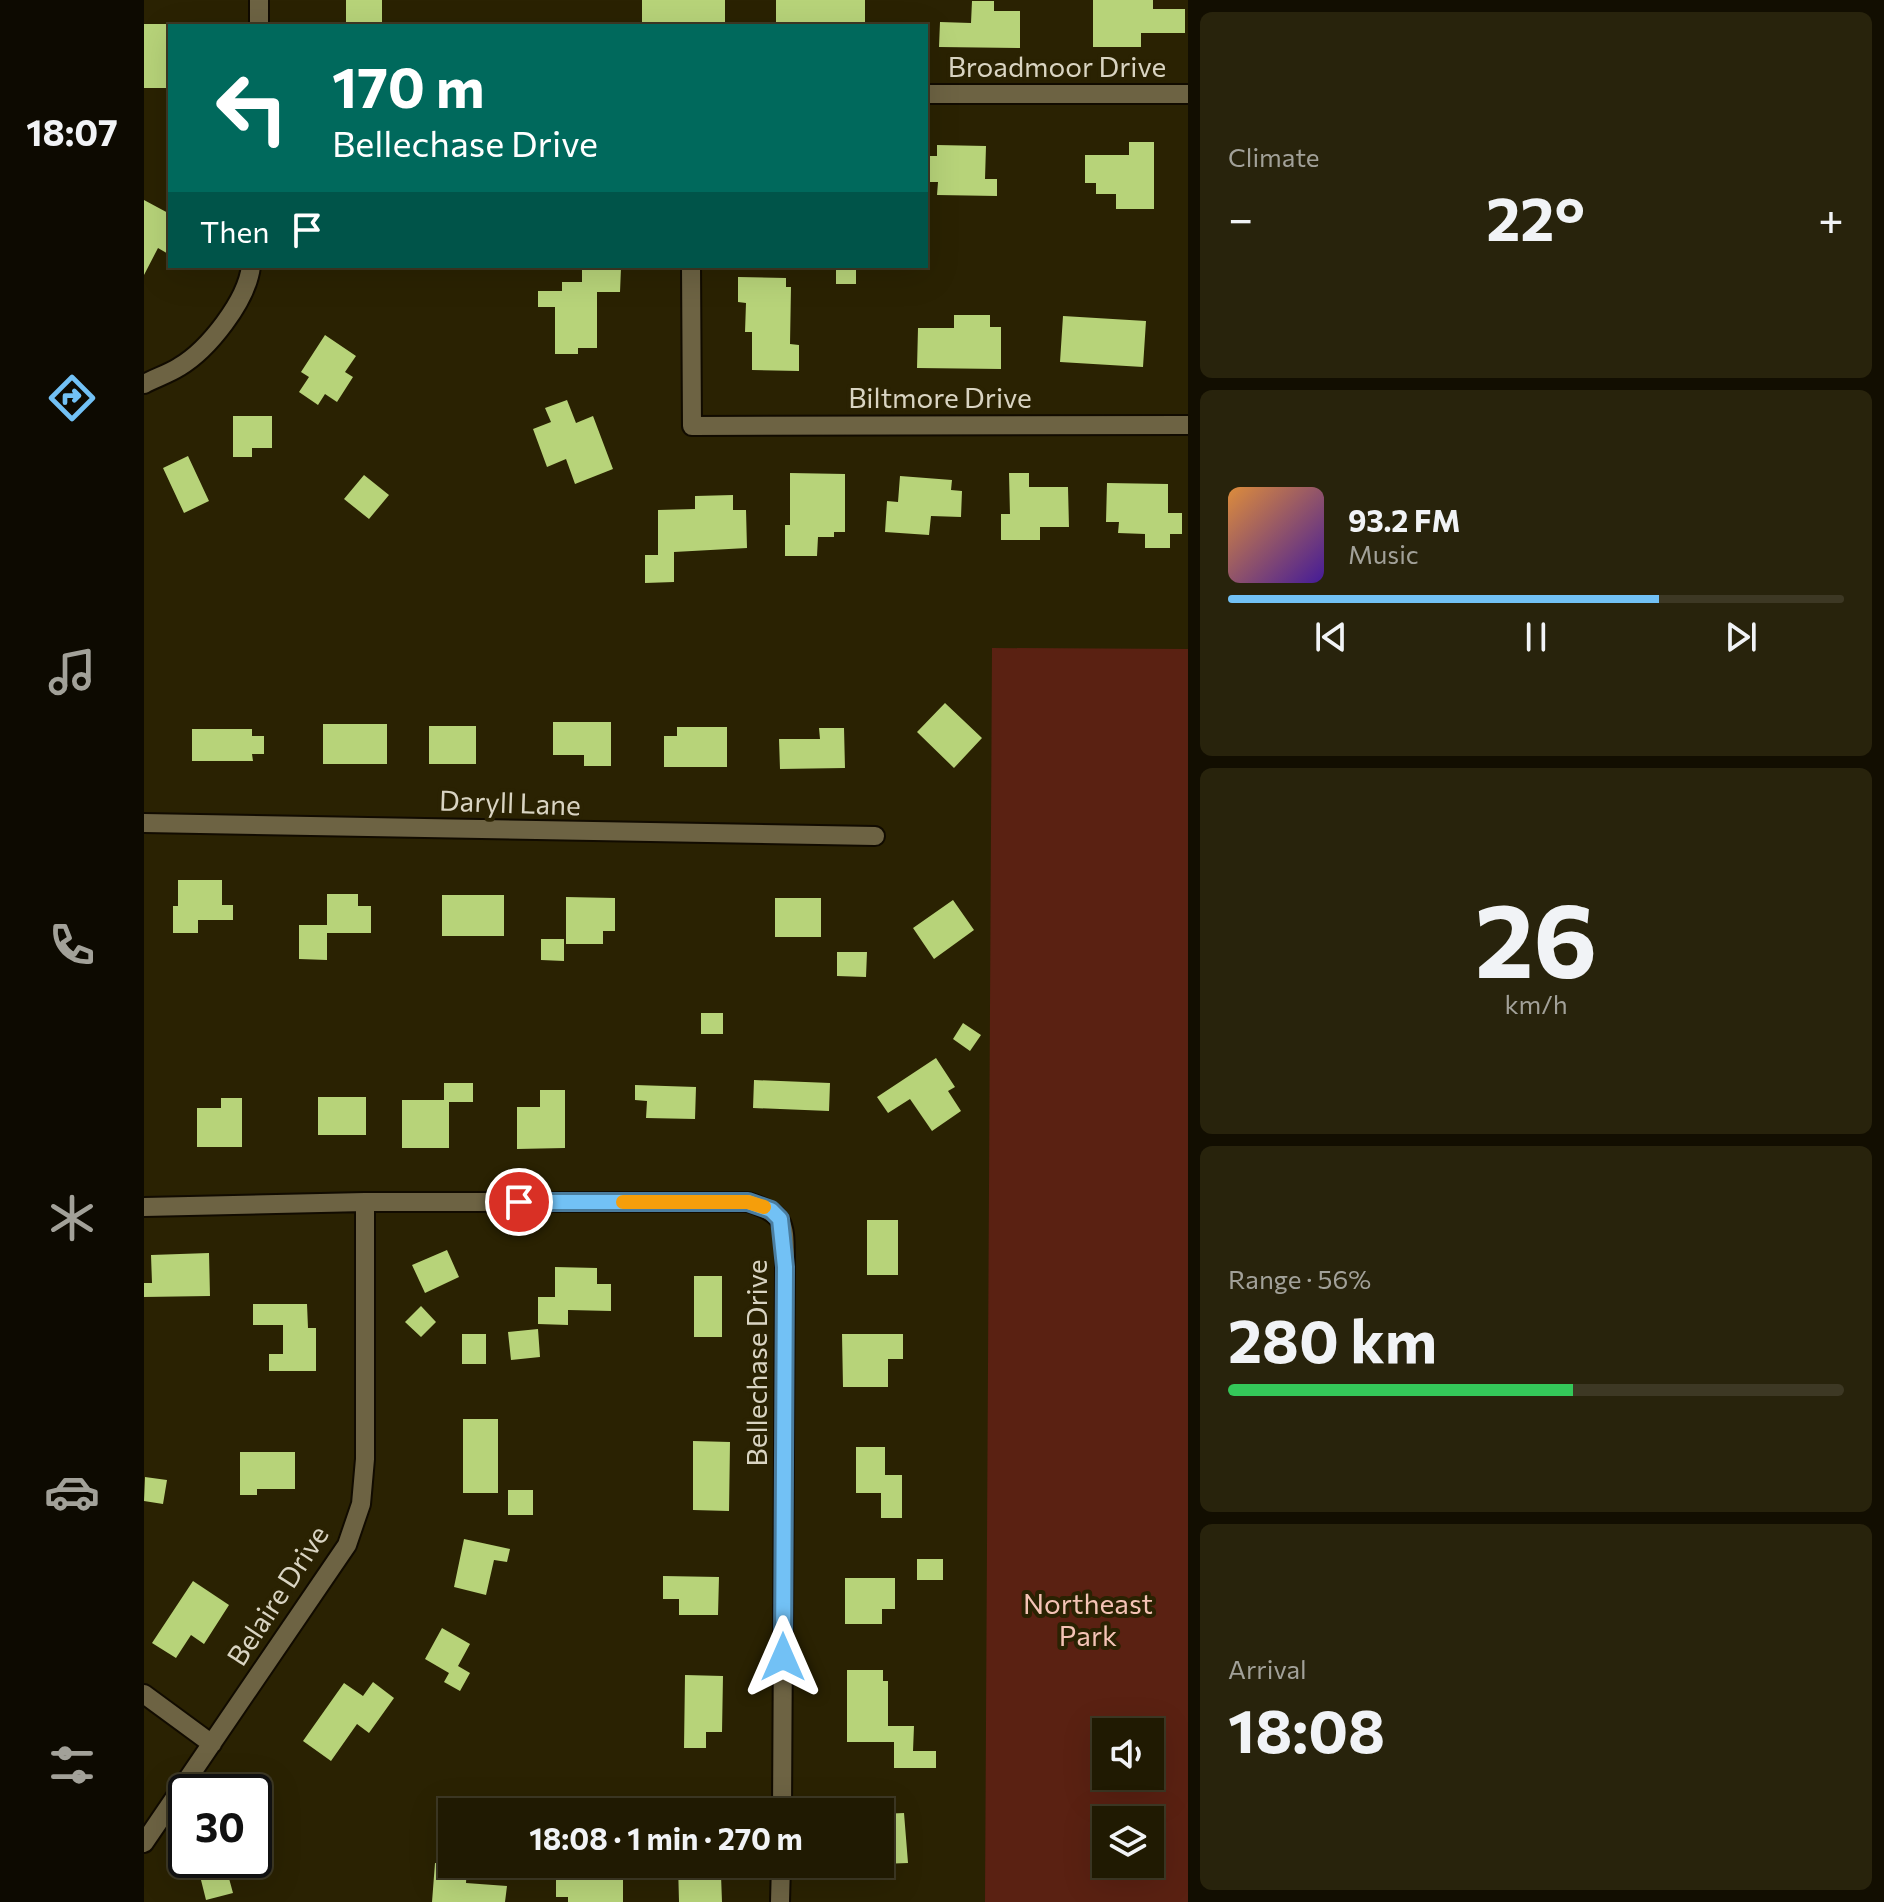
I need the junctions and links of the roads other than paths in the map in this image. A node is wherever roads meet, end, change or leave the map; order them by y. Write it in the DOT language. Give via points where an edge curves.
graph roads {
  1 [pos="259,0"];
  2 [pos="259,24"];
  3 [pos="928,94"];
  4 [pos="1188,94"];
  5 [pos="250,268"];
  6 [pos="691,268"];
  7 [pos="144,384"];
  8 [pos="1188,425"];
  9 [pos="144,823"];
  10 [pos="875,836"];
  11 [pos="365,1202"];
  12 [pos="144,1207"];
  13 [pos="144,1694"];
  14 [pos="212,1744"];
  15 [pos="782,1798"];
  16 [pos="144,1843"];
  17 [pos="781,1878"];
  18 [pos="780,1902"];
  1 -- 2 [label="street"];
  3 -- 4 [label="street, Broadmoor Drive"];
  5 -- 7 [label="street" via="222,327 181,366"];
  6 -- 8 [label="street, Biltmore Drive" via="692,426"];
  9 -- 10 [label="street, Daryll Lane"];
  11 -- 12 [label="street, Bellechase Drive"];
  11 -- 14 [label="street, Belaire Drive" via="361,1504 347,1545"];
  11 -- 15 [label="street, Bellechase Drive" via="748,1202 780,1219 785,1267"];
  13 -- 14 [label="street"];
  14 -- 16 [label="street, Belaire Drive"];
  17 -- 18 [label="street"];
}
